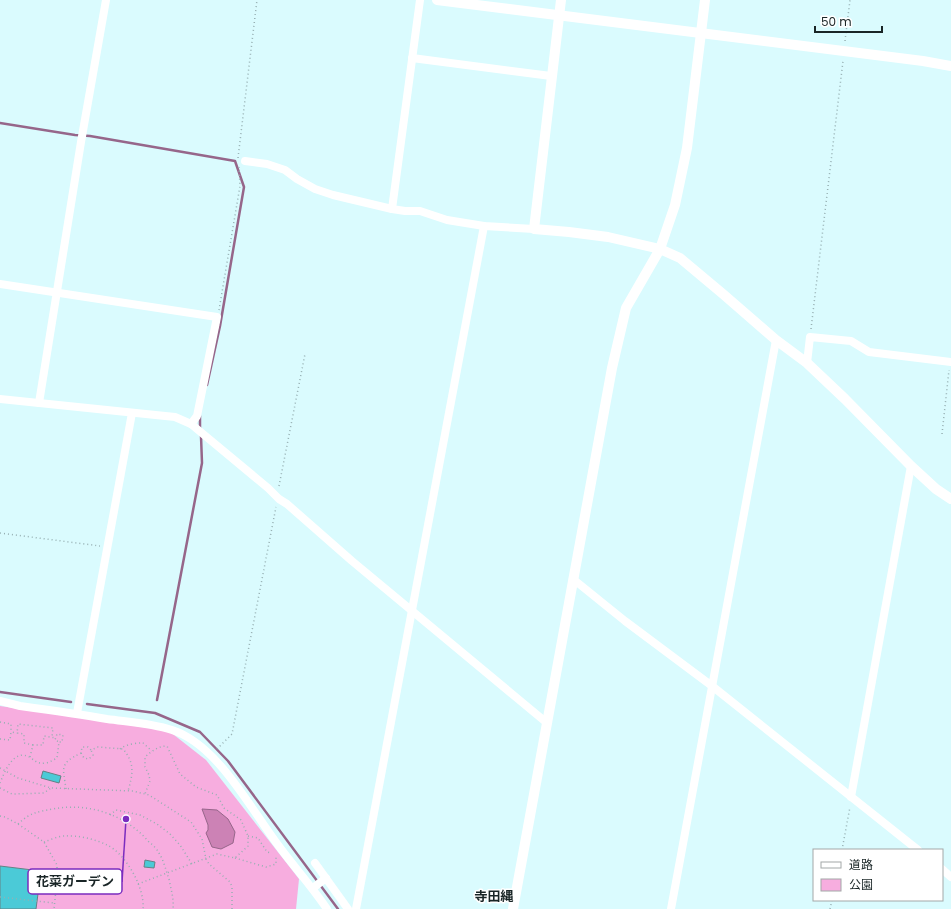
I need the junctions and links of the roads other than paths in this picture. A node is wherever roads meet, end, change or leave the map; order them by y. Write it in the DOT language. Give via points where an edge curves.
graph roads {
  1 [pos="106,0"];
  2 [pos="420,0"];
  3 [pos="437,0"];
  4 [pos="561,0"];
  5 [pos="705,0"];
  6 [pos="559,15"];
  7 [pos="701,33"];
  8 [pos="412,58"];
  9 [pos="951,66"];
  10 [pos="551,76"];
  11 [pos="244,161"];
  12 [pos="392,209"];
  13 [pos="484,226"];
  14 [pos="534,229"];
  15 [pos="660,249"];
  16 [pos="0,284"];
  17 [pos="57,293"];
  18 [pos="776,340"];
  19 [pos="950,362"];
  20 [pos="807,364"];
  21 [pos="0,399"];
  22 [pos="39,403"];
  23 [pos="132,413"];
  24 [pos="191,424"];
  25 [pos="910,466"];
  26 [pos="951,499"];
  27 [pos="573,579"];
  28 [pos="412,610"];
  29 [pos="712,686"];
  30 [pos="0,701"];
  31 [pos="77,713"];
  32 [pos="547,723"];
  33 [pos="852,797"];
  34 [pos="917,849"];
  35 [pos="314,863"];
  36 [pos="943,870"];
  37 [pos="951,877"];
  38 [pos="320,883"];
  39 [pos="327,909"];
  40 [pos="348,909"];
  41 [pos="356,909"];
  42 [pos="513,909"];
  43 [pos="671,909"];
  1 -- 17 [label="street"];
  2 -- 8 [label="street"];
  3 -- 6 [label="street"];
  4 -- 6 [label="street"];
  5 -- 7 [label="street"];
  6 -- 7 [label="street"];
  6 -- 10 [label="street"];
  7 -- 9 [label="street"];
  7 -- 15 [label="street" via="687,148 675,205"];
  8 -- 10 [label="street"];
  8 -- 12 [label="street"];
  10 -- 14 [label="street"];
  11 -- 12 [label="street" via="267,164 284,170 297,180 327,193"];
  12 -- 13 [label="street" via="420,211 447,220"];
  13 -- 14 [label="street"];
  13 -- 28 [label="street"];
  14 -- 15 [label="street" via="608,237"];
  15 -- 18 [label="street" via="680,258"];
  15 -- 27 [label="street" via="626,308 612,368"];
  16 -- 17 [label="street"];
  17 -- 22 [label="street"];
  17 -- 24 [label="street" via="217,318 197,416"];
  18 -- 20 [label="street"];
  18 -- 29 [label="street"];
  19 -- 20 [label="street" via="869,352 851,341 810,337"];
  20 -- 25 [label="street"];
  21 -- 22 [label="street"];
  22 -- 23 [label="street"];
  23 -- 24 [label="street" via="175,417"];
  23 -- 31 [label="street"];
  24 -- 28 [label="street"];
  25 -- 26 [label="street"];
  25 -- 33 [label="street"];
  27 -- 29 [label="street"];
  27 -- 32 [label="street"];
  28 -- 32 [label="street"];
  28 -- 41 [label="street"];
  29 -- 33 [label="street"];
  29 -- 43 [label="street"];
  30 -- 31 [label="street"];
  31 -- 38 [label="street" via="146,724 173,730 190,738 211,754 281,849"];
  32 -- 42 [label="street"];
  33 -- 34 [label="street"];
  35 -- 38 [label="street"];
  36 -- 37 [label="street"];
  38 -- 39 [label="street"];
  38 -- 40 [label="street"];
}
